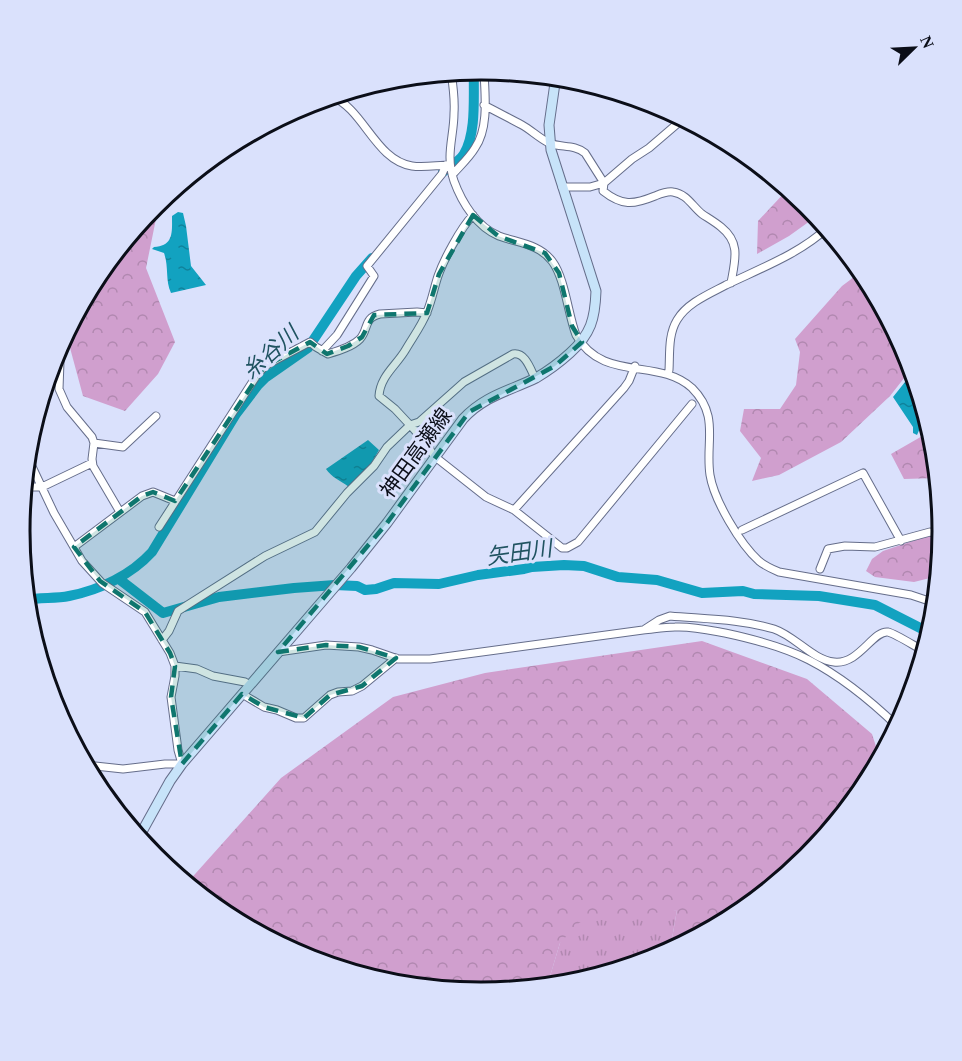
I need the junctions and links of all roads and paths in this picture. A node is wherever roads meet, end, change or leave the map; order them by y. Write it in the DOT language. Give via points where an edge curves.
graph roads {
  1 [pos="452,80"];
  2 [pos="484,80"];
  3 [pos="554,85"];
  4 [pos="341,102"];
  5 [pos="484,105"];
  6 [pos="677,124"];
  7 [pos="550,143"];
  8 [pos="448,165"];
  9 [pos="453,174"];
  10 [pos="604,183"];
  11 [pos="562,187"];
  12 [pos="473,215"];
  13 [pos="820,234"];
  14 [pos="731,283"];
  15 [pos="427,313"];
  16 [pos="582,342"];
  17 [pos="316,347"];
  18 [pos="634,367"];
  19 [pos="60,370"];
  20 [pos="669,370"];
  21 [pos="535,378"];
  22 [pos="692,404"];
  23 [pos="156,416"];
  24 [pos="411,425"];
  25 [pos="94,443"];
  26 [pos="434,456"];
  27 [pos="92,463"];
  28 [pos="34,471"];
  29 [pos="32,487"];
  30 [pos="42,487"];
  31 [pos="175,501"];
  32 [pos="514,510"];
  33 [pos="120,512"];
  34 [pos="159,527"];
  35 [pos="742,530"];
  36 [pos="932,533"];
  37 [pos="901,541"];
  38 [pos="74,548"];
  39 [pos="820,569"];
  40 [pos="926,600"];
  41 [pos="643,630"];
  42 [pos="162,640"];
  43 [pos="917,647"];
  44 [pos="278,652"];
  45 [pos="396,658"];
  46 [pos="175,666"];
  47 [pos="250,685"];
  48 [pos="242,694"];
  49 [pos="890,719"];
  50 [pos="182,764"];
  51 [pos="96,766"];
  52 [pos="143,829"];
  1 -- 8 [label="street" via="454,115"];
  2 -- 5 [label="street"];
  3 -- 7 [label="main road, 神田高瀬線"];
  4 -- 8 [label="street" via="394,159 412,166"];
  5 -- 7 [label="street"];
  5 -- 9 [label="street" via="476,148"];
  6 -- 10 [label="street"];
  7 -- 10 [label="street" via="581,150"];
  7 -- 11 [label="main road, 神田高瀬線"];
  8 -- 9 [label="street"];
  8 -- 17 [label="street" via="367,266 374,276 337,335"];
  9 -- 12 [label="street"];
  10 -- 11 [label="street"];
  10 -- 14 [label="street" via="603,191 622,203 643,201 667,192 684,195 732,239 735,247"];
  11 -- 16 [label="main road, 神田高瀬線" via="596,291 591,326"];
  12 -- 15 [label="street" via="439,274"];
  12 -- 16 [label="street" via="498,236 535,247 553,262 578,340"];
  13 -- 14 [label="street" via="807,245"];
  14 -- 20 [label="street" via="688,307 678,318 670,338"];
  15 -- 17 [label="street" via="374,315 357,341 328,354"];
  15 -- 24 [label="street" via="379,390 379,396"];
  16 -- 18 [label="street" via="597,357"];
  16 -- 21 [label="main road, 神田高瀬線"];
  17 -- 31 [label="street" via="310,342 264,367"];
  18 -- 32 [label="street" via="624,388"];
  18 -- 40 [label="street" via="677,378 701,400 710,424 712,486 725,514 759,560 779,572"];
  19 -- 25 [label="street" via="59,389 67,407"];
  21 -- 24 [label="street" via="521,354 513,354 464,382"];
  21 -- 26 [label="main road, 神田高瀬線" via="488,398 469,412"];
  22 -- 32 [label="street" via="578,542 562,548"];
  23 -- 25 [label="street" via="123,447"];
  24 -- 26 [label="street"];
  24 -- 42 [label="street" via="387,447 315,532 265,556 178,611"];
  25 -- 27 [label="street"];
  26 -- 32 [label="street" via="486,496"];
  26 -- 44 [label="main road, 神田高瀬線" via="387,523"];
  27 -- 30 [label="street"];
  27 -- 33 [label="street"];
  28 -- 30 [label="street"];
  29 -- 30 [label="street"];
  30 -- 38 [label="street"];
  31 -- 33 [label="street" via="153,492"];
  31 -- 34 [label="street"];
  33 -- 38 [label="street"];
  35 -- 37 [label="street" via="863,473"];
  36 -- 37 [label="street"];
  37 -- 39 [label="street" via="875,547 828,549"];
  38 -- 42 [label="street" via="100,581 144,612"];
  41 -- 43 [label="street" via="670,616 742,622 775,629 833,662 855,657 881,633 888,632"];
  41 -- 45 [label="street" via="430,659"];
  41 -- 49 [label="street" via="698,628 785,650 842,680"];
  42 -- 46 [label="street"];
  44 -- 45 [label="street" via="326,645 359,647"];
  44 -- 47 [label="main road, 神田高瀬線"];
  45 -- 48 [label="street" via="362,686 330,695 304,718 264,707"];
  46 -- 47 [label="street"];
  46 -- 50 [label="street" via="171,705"];
  47 -- 48 [label="main road, 神田高瀬線"];
  48 -- 50 [label="main road, 神田高瀬線"];
  50 -- 51 [label="street" via="123,769"];
  50 -- 52 [label="main road, 神田高瀬線"];
}
